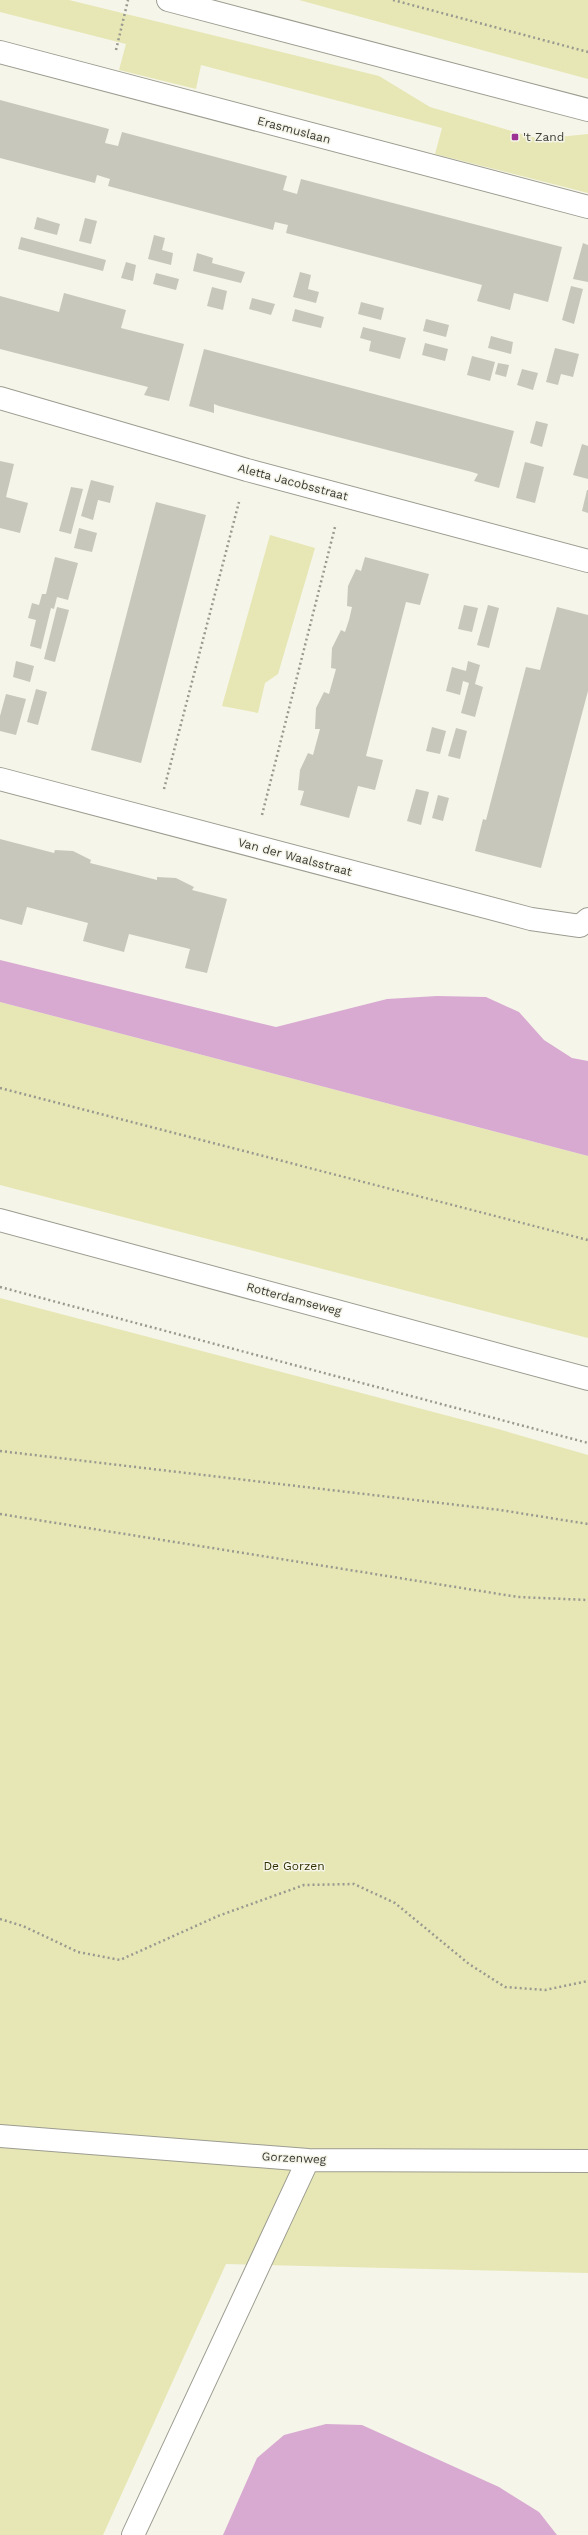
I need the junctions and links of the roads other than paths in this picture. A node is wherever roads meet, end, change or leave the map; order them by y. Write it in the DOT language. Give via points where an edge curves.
graph roads {
  1 [pos="168,0"];
  2 [pos="0,52"];
  3 [pos="588,110"];
  4 [pos="588,207"];
  5 [pos="0,398"];
  6 [pos="588,561"];
  7 [pos="0,779"];
  8 [pos="588,919"];
  9 [pos="0,1220"];
  10 [pos="588,1379"];
  11 [pos="0,2136"];
  12 [pos="308,2160"];
  13 [pos="588,2161"];
  14 [pos="133,2535"];
  1 -- 3 [label="street"];
  2 -- 4 [label="street, Erasmuslaan"];
  5 -- 6 [label="street, Aletta Jacobsstraat" via="247,470"];
  7 -- 8 [label="street, Van der Waalsstraat" via="531,919 580,926"];
  9 -- 10 [label="street, Rotterdamseweg"];
  11 -- 12 [label="street, Gorzenweg"];
  12 -- 13 [label="street, Gorzenweg"];
  12 -- 14 [label="street"];
}
